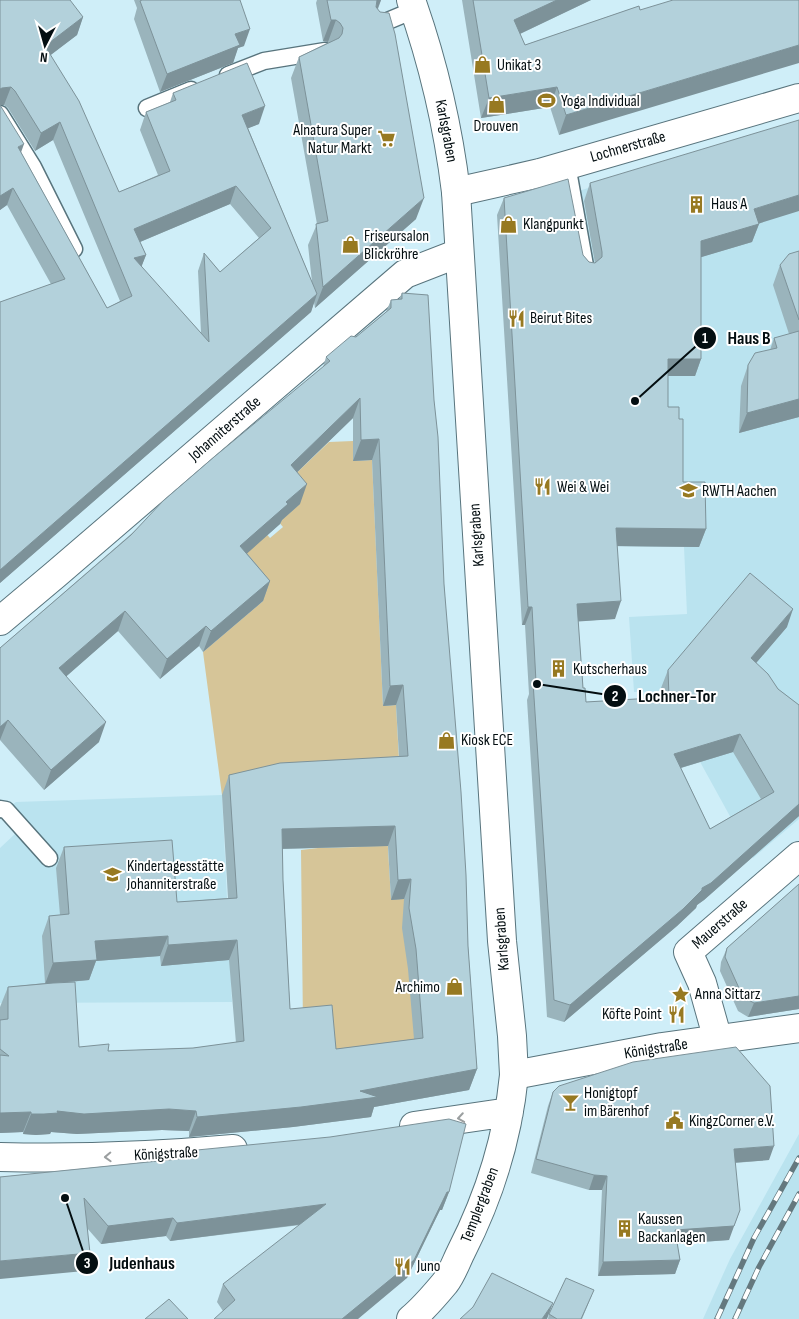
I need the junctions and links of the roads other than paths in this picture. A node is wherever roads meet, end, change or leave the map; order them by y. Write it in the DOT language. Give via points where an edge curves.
graph roads {
  1 [pos="413,5"];
  2 [pos="378,25"];
  3 [pos="325,51"];
  4 [pos="799,98"];
  5 [pos="146,108"];
  6 [pos="0,114"];
  7 [pos="567,165"];
  8 [pos="456,192"];
  9 [pos="459,252"];
  10 [pos="81,265"];
  11 [pos="586,271"];
  12 [pos="0,621"];
  13 [pos="0,809"];
  14 [pos="799,856"];
  15 [pos="49,858"];
  16 [pos="799,1028"];
  17 [pos="718,1040"];
  18 [pos="514,1075"];
  19 [pos="509,1112"];
  20 [pos="388,1130"];
  21 [pos="257,1147"];
  22 [pos="0,1158"];
  23 [pos="411,1319"];
  1 -- 2 [label="lane"];
  1 -- 8 [label="street, Karlsgraben" via="443,114"];
  3 -- 5 [label="lane" via="264,60"];
  4 -- 7 [label="street, Lochnerstraße"];
  6 -- 10 [label="lane" via="32,167"];
  7 -- 8 [label="street, Lochnerstraße"];
  7 -- 11 [label="lane"];
  8 -- 9 [label="street, Karlsgraben"];
  9 -- 12 [label="street, Johanniterstraße" via="405,274"];
  9 -- 18 [label="street, Karlsgraben" via="502,941"];
  13 -- 15 [label="lane" via="6,810"];
  14 -- 17 [label="street, Mauerstraße" via="688,952 702,983"];
  16 -- 17 [label="street, Königstraße"];
  17 -- 18 [label="street, Königstraße"];
  18 -- 19 [label="street, Templergraben"];
  19 -- 20 [label="street, one-way"];
  19 -- 23 [label="street, Templergraben" via="490,1187 474,1226 446,1282"];
  21 -- 22 [label="street, Königstraße, one-way" via="168,1155"];
}
